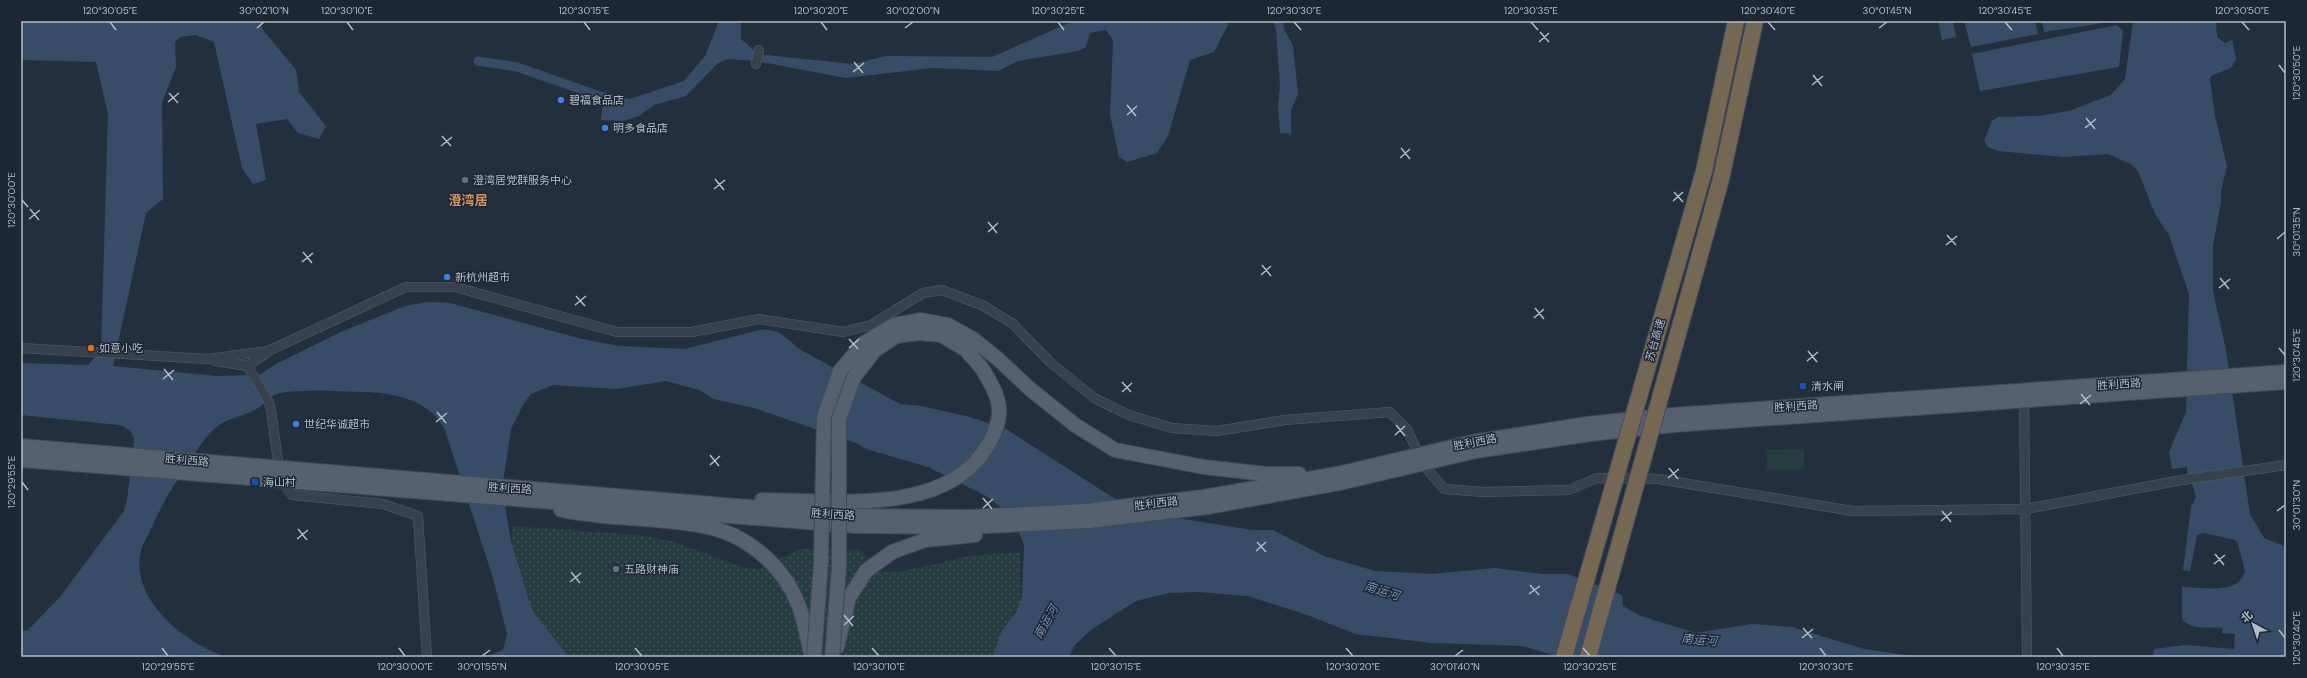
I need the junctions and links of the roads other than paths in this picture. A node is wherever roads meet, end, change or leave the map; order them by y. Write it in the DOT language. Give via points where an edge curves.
graph roads {
  1 [pos="1736,21"];
  2 [pos="1755,21"];
  3 [pos="759,50"];
  4 [pos="756,64"];
  5 [pos="21,348"];
  6 [pos="268,351"];
  7 [pos="208,359"];
  8 [pos="248,369"];
  9 [pos="2286,372"];
  10 [pos="2235,381"];
  11 [pos="2286,382"];
  12 [pos="2024,395"];
  13 [pos="21,446"];
  14 [pos="1421,459"];
  15 [pos="21,460"];
  16 [pos="116,461"];
  17 [pos="2286,465"];
  18 [pos="283,474"];
  19 [pos="1337,474"];
  20 [pos="507,494"];
  21 [pos="653,499"];
  22 [pos="2026,509"];
  23 [pos="1088,521"];
  24 [pos="427,654"];
  25 [pos="2027,656"];
  26 [pos="813,657"];
  27 [pos="833,657"];
  28 [pos="1564,657"];
  29 [pos="1588,657"];
  1 -- 28 [label="highway, 苏台高速, bridge" via="1704,172"];
  2 -- 29 [label="highway, 苏台高速, bridge" via="1721,179"];
  3 -- 4 [label="street"];
  5 -- 7 [label="street"];
  6 -- 7 [label="street"];
  6 -- 8 [label="street"];
  6 -- 14 [label="street" via="406,287 455,287 617,332 692,332 759,319 843,332 871,325 923,293 942,290 984,306 1013,324 1050,362 1094,398 1129,415 1172,428 1217,431 1285,420 1390,412 1407,429"];
  7 -- 8 [label="street"];
  8 -- 18 [label="street" via="269,404"];
  9 -- 10 [label="main road, 胜利西路"];
  10 -- 11 [label="main road, 胜利西路"];
  10 -- 12 [label="main road, 胜利西路"];
  12 -- 14 [label="main road, 胜利西路" via="1674,425 1590,434"];
  12 -- 22 [label="street"];
  13 -- 16 [label="main road, 胜利西路"];
  14 -- 19 [label="main road, 胜利西路"];
  14 -- 22 [label="street" via="1444,489 1452,490 1569,490 1597,478 1658,479 1853,511"];
  14 -- 23 [label="main road, 胜利西路" via="1340,483 1208,507"];
  15 -- 16 [label="main road, 胜利西路"];
  16 -- 18 [label="main road, 胜利西路"];
  17 -- 22 [label="street" via="2182,480"];
  18 -- 20 [label="main road, 胜利西路"];
  18 -- 24 [label="street" via="286,489 292,495 384,504 418,516"];
  19 -- 21 [label="main road, 胜利西路" via="1203,497 1094,510 968,517 858,516"];
  19 -- 26 [label="main road, bridge" via="1266,474 1204,467 1115,450 1075,425 974,339 948,324 921,320 894,325 864,343 840,371 824,417 821,563"];
  20 -- 21 [label="main road, 胜利西路"];
  20 -- 23 [label="main road, 胜利西路" via="856,526 968,528"];
  20 -- 26 [label="main road" via="584,515 704,526 735,537 768,556 798,604"];
  21 -- 27 [label="main road, bridge" via="890,500 937,488 964,473 985,452 996,432 1001,406 992,384 965,349 941,335 919,333 896,336 875,350 854,376 839,419 839,567"];
  22 -- 25 [label="street"];
  23 -- 27 [label="main road" via="925,540 892,552 866,571 849,598"];
}
